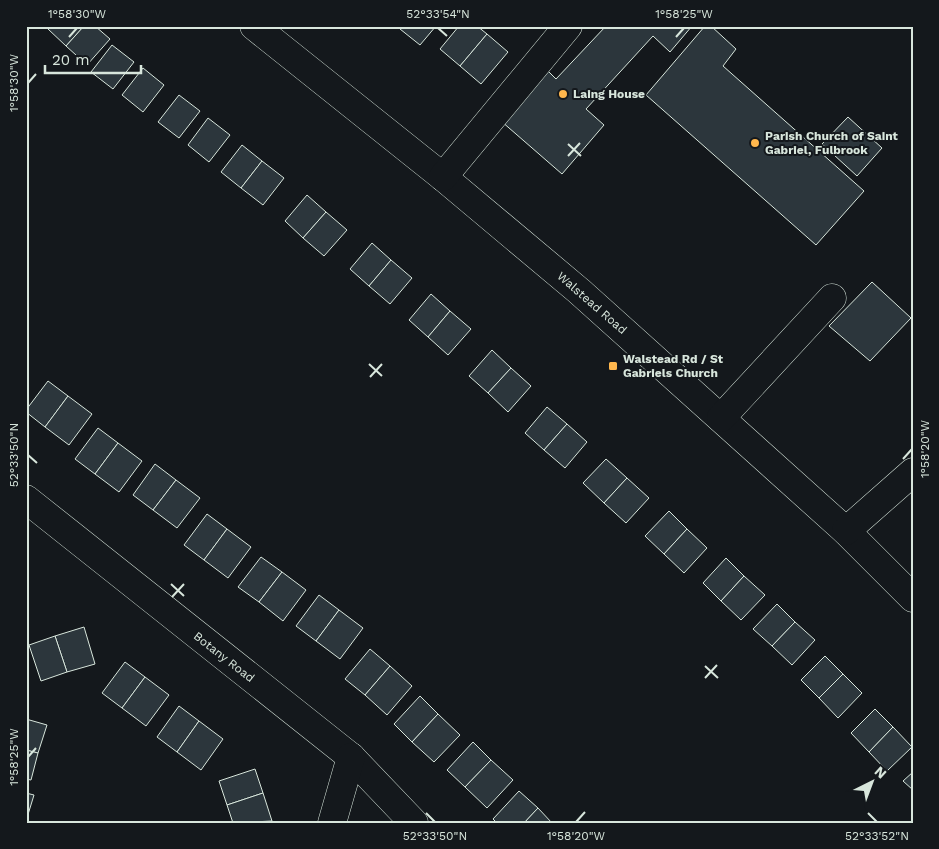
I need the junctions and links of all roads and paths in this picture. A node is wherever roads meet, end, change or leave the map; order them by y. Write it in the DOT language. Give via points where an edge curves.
graph roads {
  1 [pos="254,26"];
  2 [pos="568,26"];
  3 [pos="443,177"];
  4 [pos="832,298"];
  5 [pos="721,418"];
  6 [pos="913,472"];
  7 [pos="26,499"];
  8 [pos="846,531"];
  9 [pos="913,598"];
  10 [pos="351,757"];
  11 [pos="332,823"];
  12 [pos="414,823"];
  1 -- 3 [label="street, Walstead Road"];
  2 -- 3 [label="street"];
  3 -- 5 [label="street, Walstead Road" via="579,291"];
  4 -- 5 [label="street"];
  5 -- 8 [label="street, Walstead Road"];
  6 -- 8 [label="street"];
  7 -- 10 [label="street, Botany Road"];
  8 -- 9 [label="street, Walstead Road"];
  10 -- 11 [label="street"];
  10 -- 12 [label="street, Botany Road"];
}
